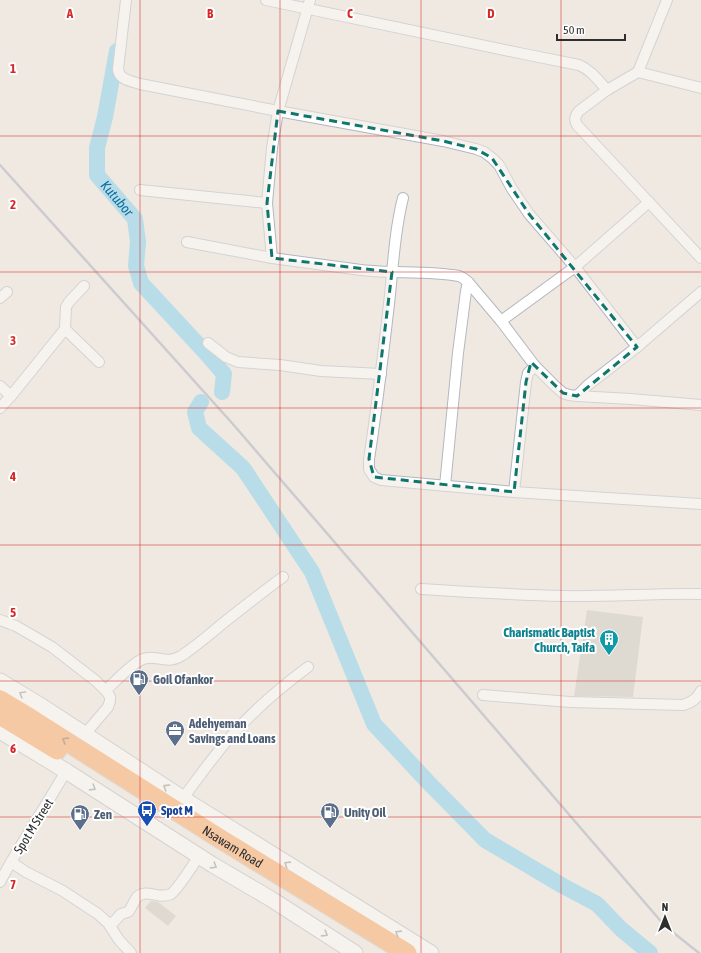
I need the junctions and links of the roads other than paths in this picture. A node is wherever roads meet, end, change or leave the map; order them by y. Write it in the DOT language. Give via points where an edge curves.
graph roads {
  1 [pos="126,0"];
  2 [pos="266,0"];
  3 [pos="668,0"];
  4 [pos="308,4"];
  5 [pos="638,72"];
  6 [pos="701,88"];
  7 [pos="607,90"];
  8 [pos="278,110"];
  9 [pos="140,190"];
  10 [pos="403,198"];
  11 [pos="649,202"];
  12 [pos="267,204"];
  13 [pos="187,242"];
  14 [pos="272,258"];
  15 [pos="701,258"];
  16 [pos="575,267"];
  17 [pos="392,272"];
  18 [pos="468,282"];
  19 [pos="84,286"];
  20 [pos="701,292"];
  21 [pos="501,322"];
  22 [pos="65,329"];
  23 [pos="208,343"];
  24 [pos="637,347"];
  25 [pos="99,362"];
  26 [pos="535,366"];
  27 [pos="381,374"];
  28 [pos="0,386"];
  29 [pos="11,396"];
  30 [pos="577,396"];
  31 [pos="701,405"];
  32 [pos="0,408"];
  33 [pos="445,486"];
  34 [pos="514,492"];
  35 [pos="701,504"];
  36 [pos="283,577"];
  37 [pos="421,589"];
  38 [pos="701,594"];
  39 [pos="0,620"];
  40 [pos="308,667"];
  41 [pos="0,681"];
  42 [pos="106,690"];
  43 [pos="701,691"];
  44 [pos="483,696"];
  45 [pos="0,700"];
  46 [pos="0,715"];
  47 [pos="0,732"];
  48 [pos="85,734"];
  49 [pos="66,771"];
  50 [pos="183,798"];
  51 [pos="199,856"];
  52 [pos="11,862"];
  53 [pos="0,882"];
  54 [pos="110,926"];
  55 [pos="131,953"];
  56 [pos="355,953"];
  57 [pos="382,953"];
  58 [pos="407,953"];
  59 [pos="431,953"];
  1 -- 8 [label="street" via="118,65 120,76 140,84"];
  2 -- 4 [label="street"];
  3 -- 5 [label="street"];
  4 -- 7 [label="street" via="579,65 587,68"];
  4 -- 8 [label="street"];
  5 -- 6 [label="street"];
  5 -- 7 [label="street"];
  7 -- 11 [label="street" via="576,115 577,125"];
  8 -- 12 [label="street"];
  8 -- 16 [label="street" via="443,141 484,152 499,165 529,214"];
  9 -- 12 [label="street"];
  10 -- 17 [label="street"];
  11 -- 15 [label="street"];
  11 -- 16 [label="street"];
  12 -- 14 [label="street"];
  13 -- 14 [label="street"];
  14 -- 17 [label="street"];
  16 -- 21 [label="street"];
  16 -- 24 [label="street"];
  17 -- 18 [label="street" via="453,275"];
  17 -- 27 [label="street"];
  18 -- 21 [label="street"];
  18 -- 33 [label="street"];
  19 -- 22 [label="street" via="66,307"];
  20 -- 24 [label="street"];
  21 -- 26 [label="street"];
  22 -- 25 [label="street"];
  22 -- 29 [label="street"];
  23 -- 27 [label="street" via="226,357 238,362 321,371"];
  24 -- 30 [label="street"];
  26 -- 30 [label="street" via="563,393"];
  26 -- 34 [label="street" via="528,373 526,382"];
  27 -- 33 [label="street" via="369,469 374,477 381,480"];
  28 -- 29 [label="street"];
  29 -- 32 [label="street"];
  30 -- 31 [label="street"];
  33 -- 34 [label="street"];
  34 -- 35 [label="street"];
  36 -- 42 [label="street" via="186,652 171,660 151,657 143,659 129,668"];
  37 -- 38 [label="street" via="610,597"];
  39 -- 42 [label="street" via="16,626 52,647"];
  40 -- 50 [label="street" via="236,731"];
  48 -- 41 [label="main road, one-way"];
  42 -- 48 [label="street" via="110,697 108,707"];
  43 -- 44 [label="street" via="691,703 683,705 570,702"];
  58 -- 45 [label="highway, Nsawam Road, one-way"];
  46 -- 57 [label="highway, Nsawam Road"];
  47 -- 49 [label="main road"];
  50 -- 48 [label="main road, one-way"];
  49 -- 51 [label="main road, one-way"];
  49 -- 52 [label="street, Spot M Street"];
  59 -- 50 [label="main road, one-way"];
  51 -- 54 [label="street" via="174,892 166,896 148,893 140,895 129,911 121,914"];
  51 -- 56 [label="main road, one-way"];
  52 -- 53 [label="street, Spot M Street"];
  52 -- 54 [label="street" via="82,903"];
  54 -- 55 [label="street"];
}
